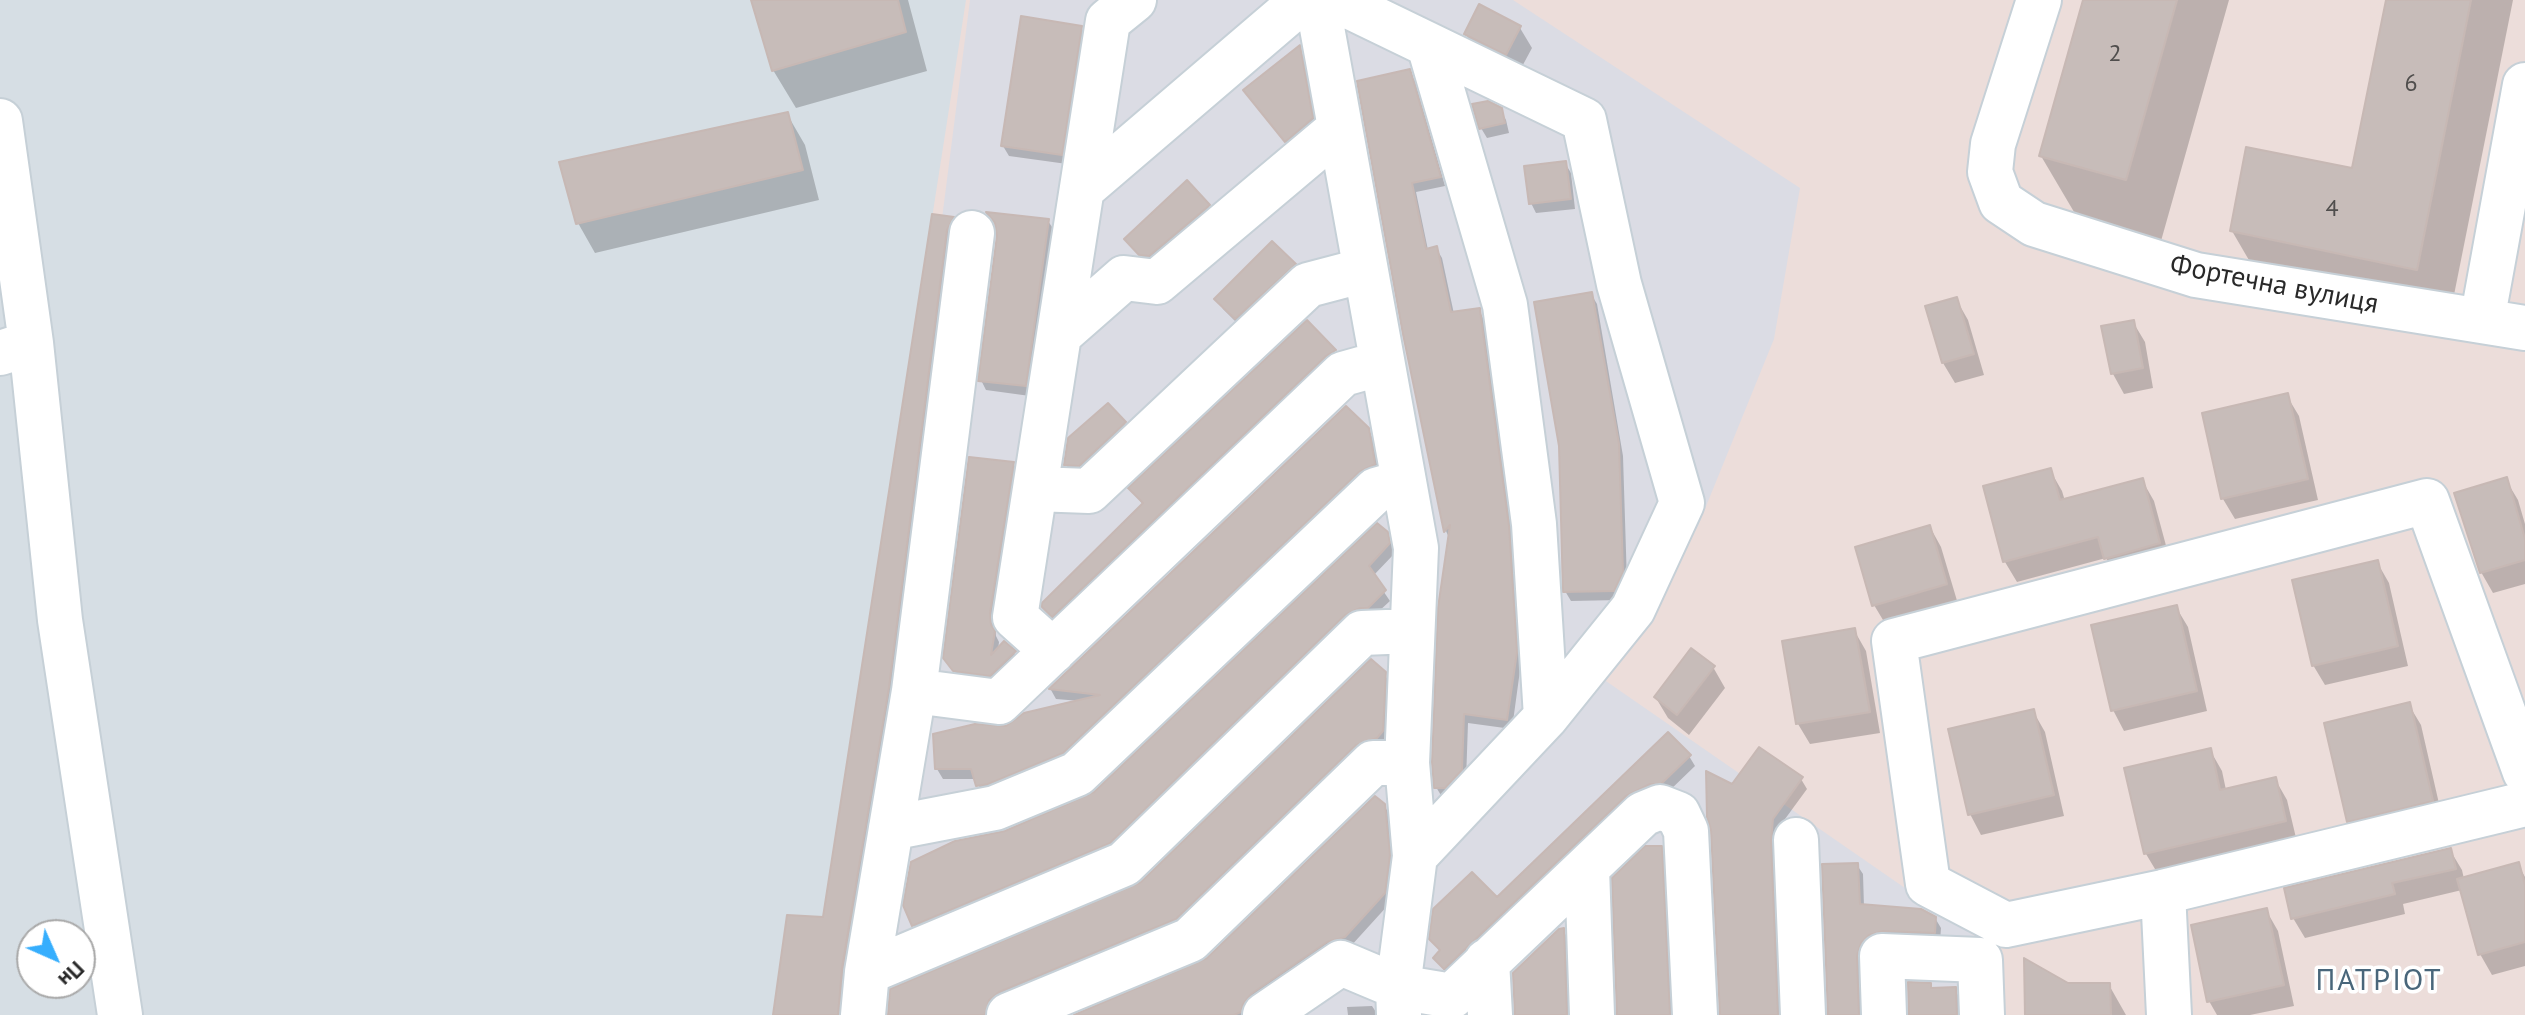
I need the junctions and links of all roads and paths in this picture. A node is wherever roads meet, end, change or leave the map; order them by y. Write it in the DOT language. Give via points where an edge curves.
graph roads {
  1 [pos="1134,0"];
  2 [pos="1303,0"];
  3 [pos="1317,0"];
  4 [pos="1336,0"];
  5 [pos="2039,0"];
  6 [pos="1429,45"];
  7 [pos="2525,85"];
  8 [pos="0,121"];
  9 [pos="1340,128"];
  10 [pos="1082,189"];
  11 [pos="972,233"];
  12 [pos="1365,270"];
  13 [pos="2482,321"];
  14 [pos="2525,328"];
  15 [pos="1059,335"];
  16 [pos="16,348"];
  17 [pos="1382,363"];
  18 [pos="1404,482"];
  19 [pos="1035,489"];
  20 [pos="1412,631"];
  21 [pos="1053,651"];
  22 [pos="914,691"];
  23 [pos="1546,717"];
  24 [pos="1407,763"];
  25 [pos="2525,772"];
  26 [pos="2525,804"];
  27 [pos="891,828"];
  28 [pos="1796,840"];
  29 [pos="1415,856"];
  30 [pos="1587,868"];
  31 [pos="2163,892"];
  32 [pos="1487,961"];
  33 [pos="867,972"];
  34 [pos="1398,1001"];
  35 [pos="120,1015"];
  36 [pos="863,1015"];
  37 [pos="1009,1015"];
  38 [pos="1265,1015"];
  39 [pos="1490,1015"];
  40 [pos="1592,1015"];
  41 [pos="1695,1015"];
  42 [pos="1803,1015"];
  43 [pos="1884,1015"];
  44 [pos="1982,1015"];
  45 [pos="2169,1015"];
  1 -- 10 [label="street" via="1108,21"];
  2 -- 10 [label="street"];
  3 -- 9 [label="street"];
  4 -- 6 [label="street"];
  5 -- 13 [label="street, Фортечна вулиця" via="1993,144 1990,172 2001,202 2034,224 2196,275"];
  6 -- 23 [label="street" via="1505,305 1534,524"];
  6 -- 23 [label="street" via="1584,120 1619,284 1682,503 1633,609"];
  7 -- 13 [label="street"];
  8 -- 16 [label="street"];
  9 -- 12 [label="street"];
  9 -- 15 [label="street" via="1157,282 1124,278"];
  10 -- 15 [label="street"];
  11 -- 22 [label="street"];
  12 -- 17 [label="street"];
  12 -- 19 [label="street" via="1308,285 1089,491"];
  13 -- 14 [label="street, Фортечна вулиця"];
  15 -- 19 [label="street"];
  16 -- 35 [label="street"];
  17 -- 18 [label="street"];
  17 -- 21 [label="street" via="1343,374"];
  18 -- 20 [label="street" via="1416,548"];
  18 -- 27 [label="street" via="1376,490 1077,774 995,808"];
  19 -- 21 [label="street" via="1015,617"];
  20 -- 24 [label="street"];
  20 -- 33 [label="street" via="1362,633 1124,864"];
  21 -- 22 [label="street" via="999,702"];
  22 -- 27 [label="street"];
  23 -- 29 [label="street"];
  24 -- 29 [label="street"];
  24 -- 37 [label="street" via="1373,763 1190,940"];
  25 -- 31 [label="street" via="2427,501 1894,641 1928,884 2006,925"];
  26 -- 31 [label="street"];
  27 -- 33 [label="street"];
  28 -- 42 [label="street"];
  29 -- 34 [label="street"];
  30 -- 32 [label="street"];
  30 -- 40 [label="street"];
  30 -- 41 [label="street" via="1651,809 1678,814 1686,831"];
  31 -- 45 [label="street"];
  32 -- 34 [label="street" via="1452,996"];
  32 -- 39 [label="street"];
  33 -- 36 [label="street"];
  34 -- 38 [label="street" via="1341,963"];
  43 -- 44 [label="street" via="1882,956 1980,960"];
}
